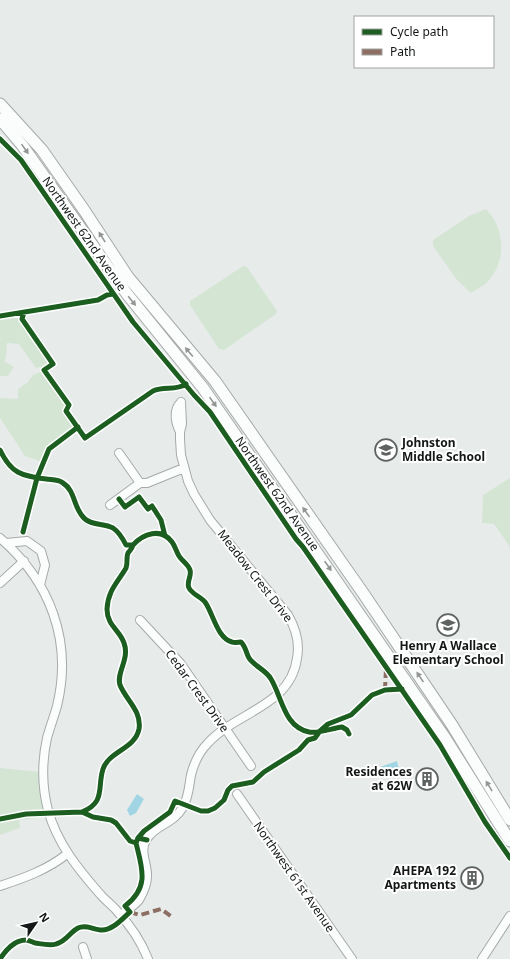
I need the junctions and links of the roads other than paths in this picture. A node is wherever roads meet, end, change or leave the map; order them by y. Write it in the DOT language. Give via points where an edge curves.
graph roads {
  1 [pos="0,104"];
  2 [pos="0,119"];
  3 [pos="180,432"];
  4 [pos="119,453"];
  5 [pos="184,468"];
  6 [pos="140,483"];
  7 [pos="110,505"];
  8 [pos="3,540"];
  9 [pos="24,561"];
  10 [pos="0,583"];
  11 [pos="40,585"];
  12 [pos="140,620"];
  13 [pos="225,728"];
  14 [pos="251,766"];
  15 [pos="237,794"];
  16 [pos="510,820"];
  17 [pos="510,841"];
  18 [pos="67,854"];
  19 [pos="0,886"];
  20 [pos="120,915"];
  21 [pos="510,916"];
  22 [pos="83,947"];
  23 [pos="87,959"];
  24 [pos="148,959"];
  25 [pos="352,959"];
  26 [pos="482,959"];
  16 -- 1 [label="street, Northwest 62nd Avenue, one-way" via="452,725 392,635 214,382 128,277 42,150"];
  2 -- 17 [label="street, Northwest 62nd Avenue, one-way" via="22,145 127,294 208,395 445,738"];
  3 -- 5 [label="street, Meadow Crest Drive"];
  4 -- 6 [label="street"];
  5 -- 6 [label="street" via="147,483"];
  5 -- 13 [label="street, Meadow Crest Drive" via="201,507 288,615 298,642 294,673 283,690 268,703"];
  6 -- 7 [label="street"];
  8 -- 9 [label="street"];
  8 -- 11 [label="street" via="27,541 41,551 45,566"];
  9 -- 10 [label="street"];
  9 -- 11 [label="street"];
  11 -- 18 [label="street" via="48,599 56,624 62,662 60,692 45,752 45,795 52,823"];
  12 -- 13 [label="street, Cedar Crest Drive" via="181,664"];
  13 -- 14 [label="street, Cedar Crest Drive"];
  13 -- 20 [label="street, Meadow Crest Drive" via="199,754 193,768 187,797 176,816 148,837 143,856 147,877 145,889 139,900"];
  15 -- 25 [label="street, Northwest 61st Avenue"];
  18 -- 19 [label="street" via="36,874"];
  18 -- 20 [label="street"];
  20 -- 24 [label="street" via="131,928"];
  21 -- 26 [label="street"];
  22 -- 23 [label="street"];
}
